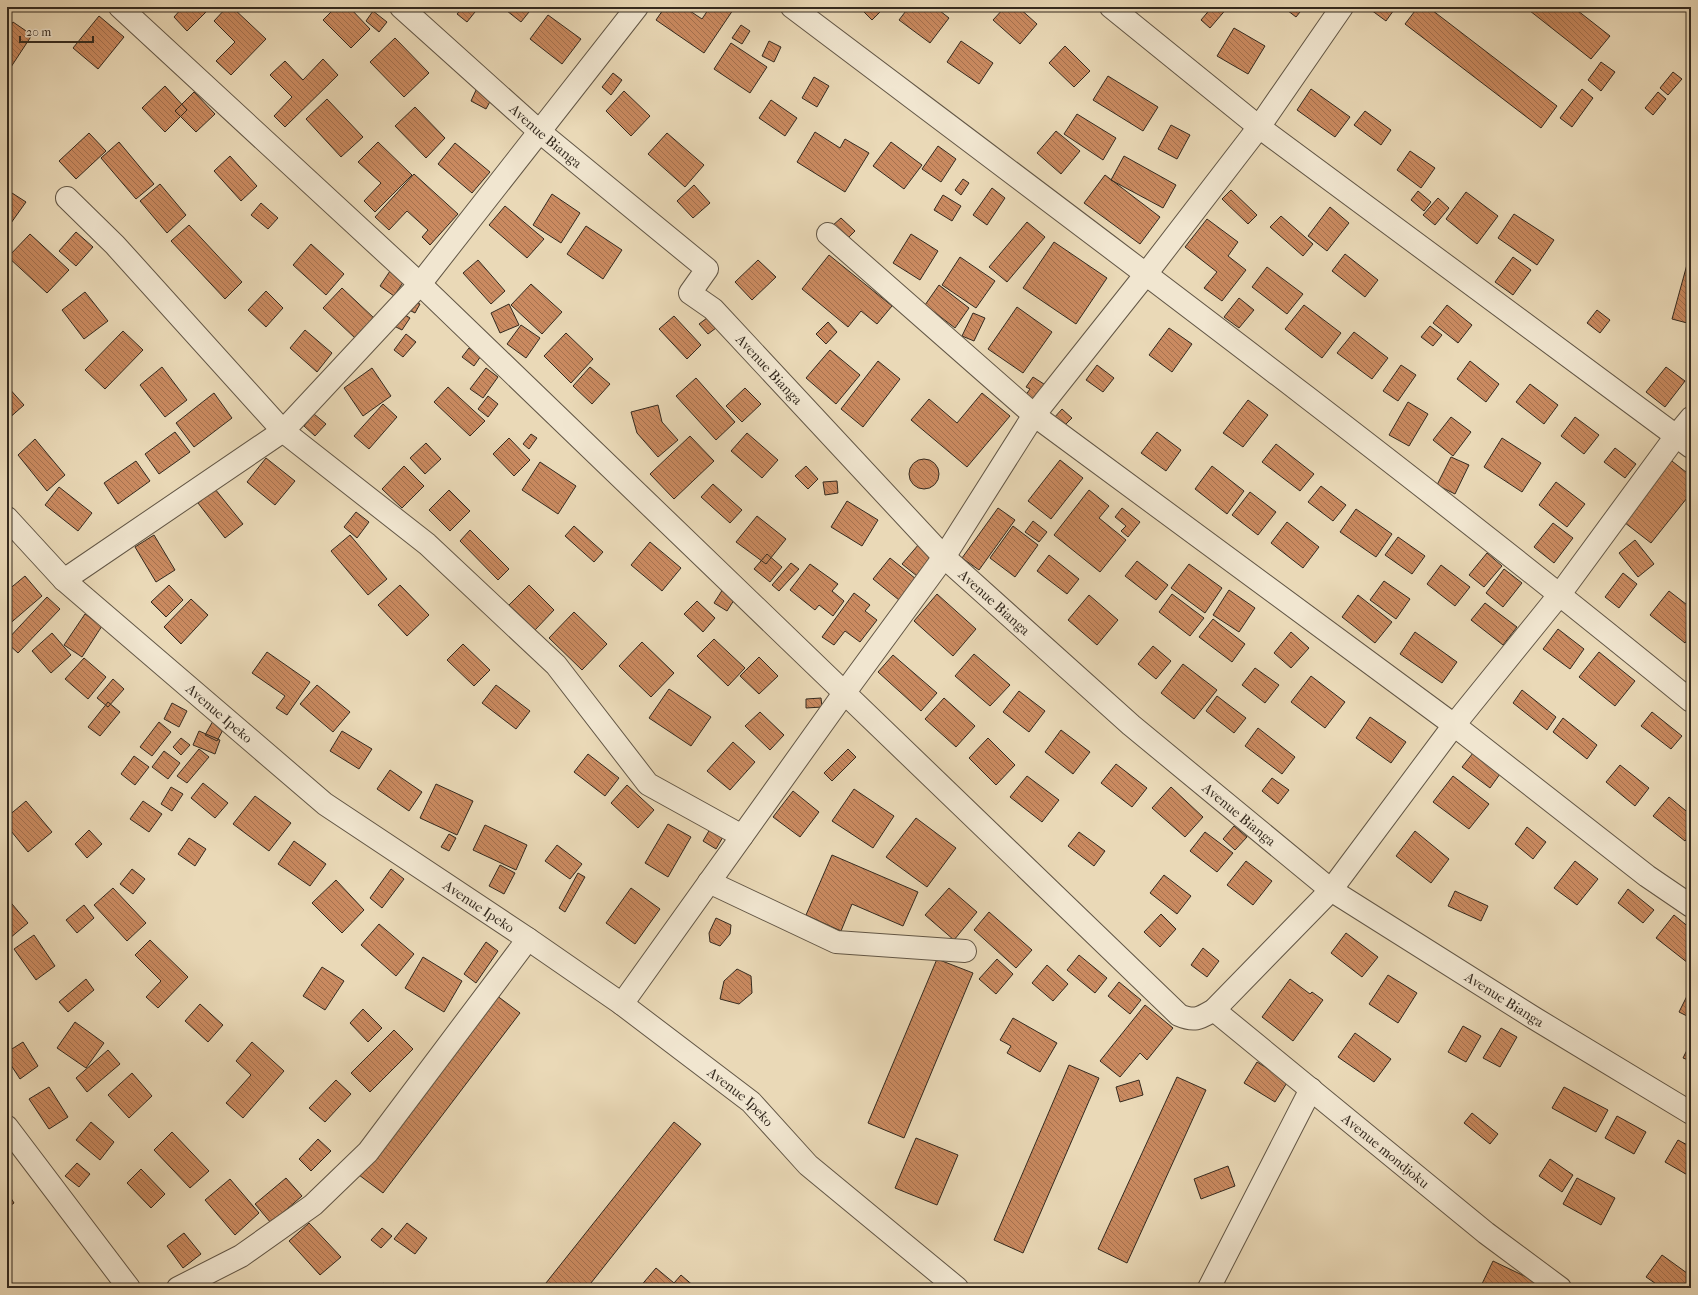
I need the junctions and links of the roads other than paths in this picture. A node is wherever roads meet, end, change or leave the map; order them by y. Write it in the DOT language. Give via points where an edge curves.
graph roads {
  1 [pos="120,7"];
  2 [pos="401,7"];
  3 [pos="637,7"];
  4 [pos="792,7"];
  5 [pos="1111,7"];
  6 [pos="1342,7"];
  7 [pos="1259,126"];
  8 [pos="540,132"];
  9 [pos="67,198"];
  10 [pos="828,234"];
  11 [pos="1146,274"];
  12 [pos="420,284"];
  13 [pos="1034,415"];
  14 [pos="1691,418"];
  15 [pos="283,431"];
  16 [pos="1683,441"];
  17 [pos="7,518"];
  18 [pos="944,557"];
  19 [pos="64,580"];
  20 [pos="1560,594"];
  21 [pos="845,692"];
  22 [pos="1691,701"];
  23 [pos="1454,724"];
  24 [pos="742,836"];
  25 [pos="709,882"];
  26 [pos="1331,890"];
  27 [pos="1691,906"];
  28 [pos="528,939"];
  29 [pos="966,951"];
  30 [pos="622,1004"];
  31 [pos="1214,1010"];
  32 [pos="1310,1089"];
  33 [pos="1691,1113"];
  34 [pos="7,1127"];
  35 [pos="129,1288"];
  36 [pos="178,1288"];
  37 [pos="957,1288"];
  38 [pos="1209,1288"];
  39 [pos="1560,1288"];
  1 -- 12 [label="street"];
  2 -- 8 [label="street, Avenue Bianga"];
  3 -- 8 [label="street"];
  4 -- 11 [label="street"];
  5 -- 7 [label="street"];
  6 -- 7 [label="street"];
  7 -- 11 [label="street"];
  7 -- 16 [label="street"];
  8 -- 12 [label="street"];
  8 -- 18 [label="street, Avenue Bianga" via="707,269 690,293 713,309"];
  9 -- 15 [label="street" via="115,245"];
  10 -- 13 [label="street"];
  11 -- 13 [label="street"];
  11 -- 20 [label="street"];
  12 -- 15 [label="street"];
  12 -- 21 [label="street"];
  13 -- 18 [label="street"];
  13 -- 23 [label="street"];
  14 -- 16 [label="street"];
  15 -- 19 [label="street"];
  15 -- 24 [label="street" via="427,544 556,665 648,784"];
  16 -- 20 [label="street"];
  17 -- 19 [label="street, Avenue Ipeko"];
  18 -- 21 [label="street"];
  18 -- 26 [label="street, Avenue Bianga" via="1131,725"];
  19 -- 28 [label="street, Avenue Ipeko" via="325,804"];
  20 -- 22 [label="street"];
  20 -- 23 [label="street"];
  21 -- 24 [label="street"];
  21 -- 31 [label="street" via="1179,1015 1190,1020"];
  23 -- 26 [label="street"];
  23 -- 27 [label="street" via="1646,876"];
  24 -- 25 [label="street"];
  25 -- 29 [label="street" via="836,942"];
  25 -- 30 [label="street"];
  26 -- 31 [label="street"];
  26 -- 33 [label="street, Avenue Bianga"];
  28 -- 30 [label="street, Avenue Ipeko"];
  28 -- 36 [label="street" via="368,1152 313,1205 247,1252"];
  30 -- 37 [label="street, Avenue Ipeko" via="751,1102 808,1165"];
  31 -- 32 [label="street, Avenue mondjoku"];
  32 -- 38 [label="street"];
  32 -- 39 [label="street, Avenue mondjoku" via="1486,1233"];
  34 -- 35 [label="street"];
}
